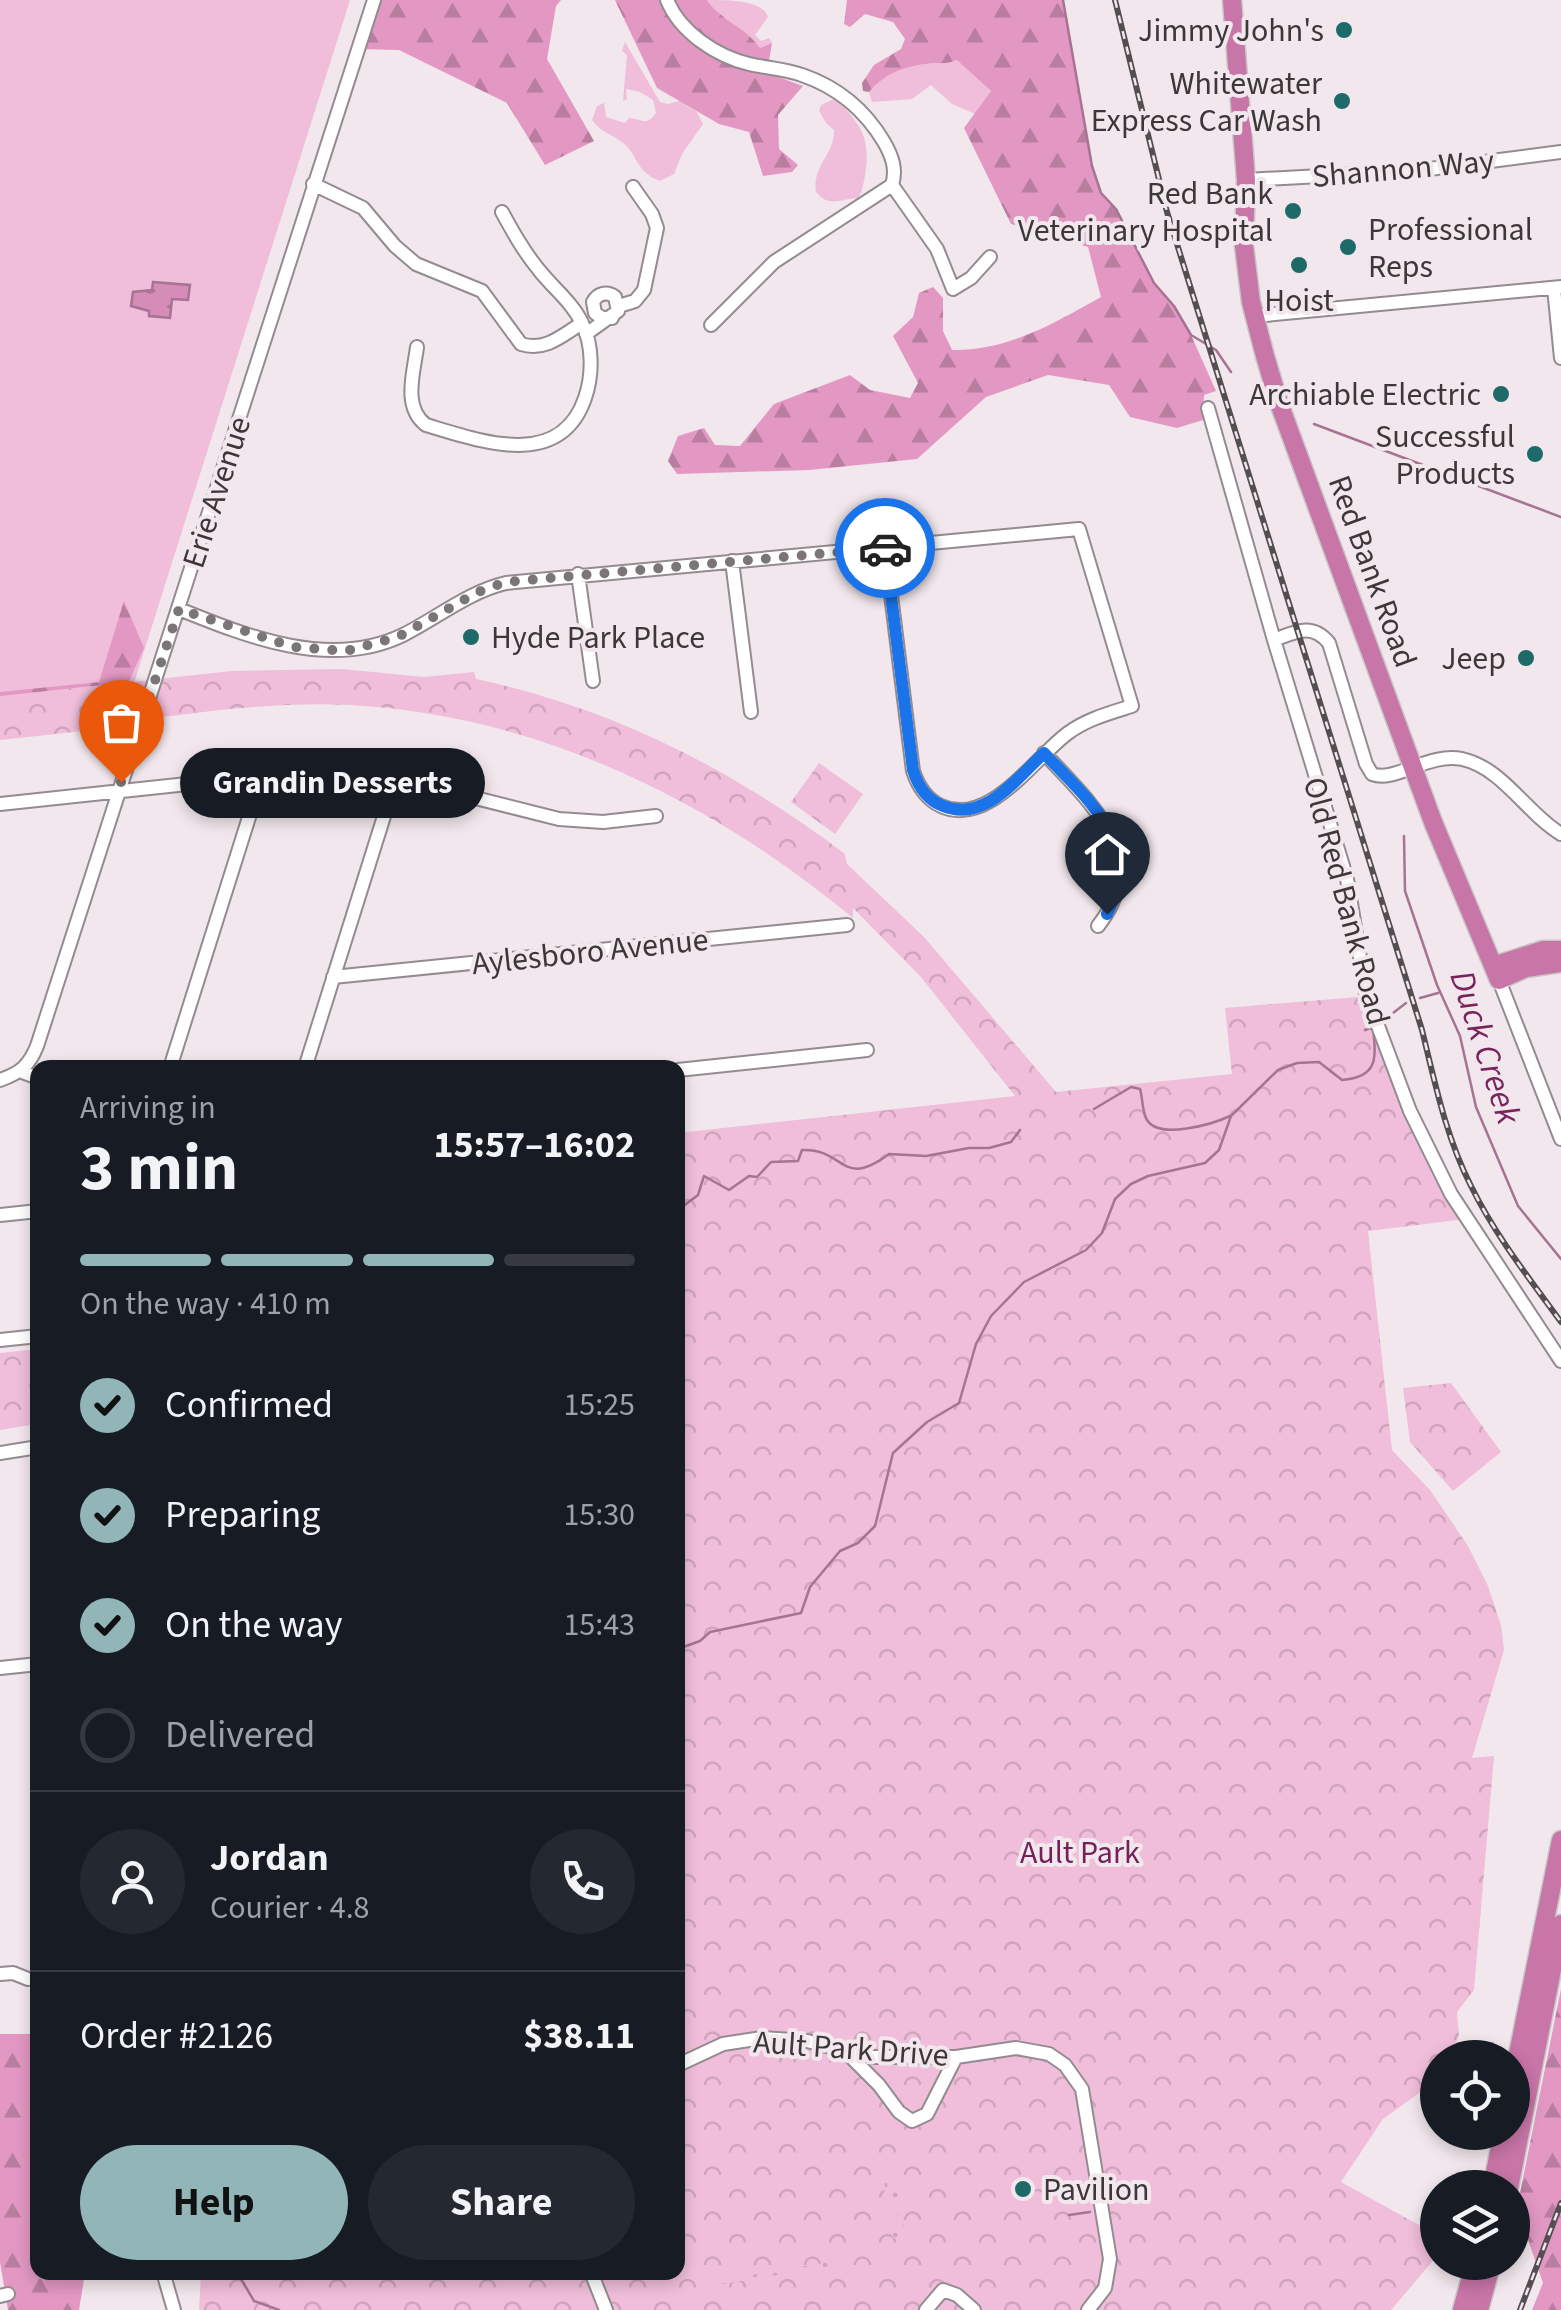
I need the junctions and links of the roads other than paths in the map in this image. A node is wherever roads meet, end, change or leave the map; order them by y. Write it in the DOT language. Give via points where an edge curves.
graph roads {
  1 [pos="374,0"];
  2 [pos="666,0"];
  3 [pos="1232,0"];
  4 [pos="1561,152"];
  5 [pos="1246,180"];
  6 [pos="313,184"];
  7 [pos="892,185"];
  8 [pos="633,187"];
  9 [pos="502,212"];
  10 [pos="990,257"];
  11 [pos="1558,288"];
  12 [pos="593,302"];
  13 [pos="616,312"];
  14 [pos="1255,316"];
  15 [pos="582,324"];
  16 [pos="711,325"];
  17 [pos="417,347"];
  18 [pos="1561,358"];
  19 [pos="1208,408"];
  20 [pos="885,548"];
  21 [pos="732,560"];
  22 [pos="578,574"];
  23 [pos="179,609"];
  24 [pos="1274,640"];
  25 [pos="594,681"];
  26 [pos="751,712"];
  27 [pos="1044,753"];
  28 [pos="1412,766"];
  29 [pos="262,776"];
  30 [pos="396,778"];
  31 [pos="117,791"];
  32 [pos="0,804"];
  33 [pos="656,816"];
  34 [pos="1561,834"];
  35 [pos="847,924"];
  36 [pos="1098,926"];
  37 [pos="1561,950"];
  38 [pos="1561,963"];
  39 [pos="1496,973"];
  40 [pos="332,977"];
  41 [pos="867,1050"];
  42 [pos="173,1060"];
  43 [pos="307,1060"];
  44 [pos="685,1069"];
  45 [pos="22,1072"];
  46 [pos="30,1075"];
  47 [pos="0,1080"];
  48 [pos="1561,1139"];
  49 [pos="30,1212"];
  50 [pos="0,1215"];
  51 [pos="30,1337"];
  52 [pos="0,1340"];
  53 [pos="1561,1361"];
  54 [pos="30,1448"];
  55 [pos="0,1453"];
  56 [pos="30,1665"];
  57 [pos="0,1668"];
  58 [pos="1561,1840"];
  59 [pos="1561,1924"];
  60 [pos="0,1974"];
  61 [pos="28,1979"];
  62 [pos="1521,2040"];
  63 [pos="848,2054"];
  64 [pos="956,2057"];
  65 [pos="685,2061"];
  66 [pos="1512,2170"];
  67 [pos="165,2280"];
  68 [pos="594,2280"];
  69 [pos="1470,2280"];
  70 [pos="1487,2280"];
  71 [pos="174,2310"];
  72 [pos="606,2310"];
  73 [pos="926,2310"];
  74 [pos="974,2310"];
  75 [pos="1088,2310"];
  76 [pos="1462,2310"];
  77 [pos="1479,2310"];
  1 -- 6 [label="street, Erie Avenue"];
  2 -- 7 [label="street" via="695,37 745,63 798,73 847,98 890,152"];
  3 -- 5 [label="highway, Red Bank Road"];
  4 -- 5 [label="street, Shannon Way" via="1414,171"];
  5 -- 14 [label="highway, Red Bank Road" via="1244,246"];
  6 -- 15 [label="street" via="363,208 416,264 482,291 521,344 546,345"];
  6 -- 23 [label="street, Erie Avenue"];
  7 -- 10 [label="street" via="954,288"];
  7 -- 16 [label="street" via="774,262"];
  8 -- 13 [label="street" via="657,228 644,290"];
  9 -- 15 [label="street"];
  11 -- 14 [label="street"];
  11 -- 18 [label="street"];
  12 -- 13 [label="street" via="598,316"];
  12 -- 13 [label="street" via="599,295 615,296"];
  12 -- 15 [label="street"];
  13 -- 15 [label="street"];
  14 -- 28 [label="highway, Red Bank Road" via="1278,402"];
  15 -- 17 [label="street" via="591,363 581,409 568,428 521,446 494,445 418,419 410,396"];
  19 -- 24 [label="street, Old Red Bank Road"];
  20 -- 21 [label="street"];
  20 -- 27 [label="street" via="913,770 925,794 947,808 978,808"];
  20 -- 27 [label="street" via="1079,530 1132,706 1084,722"];
  21 -- 22 [label="street"];
  21 -- 26 [label="street"];
  22 -- 23 [label="street" via="494,586 398,637 346,651 293,647"];
  22 -- 25 [label="street"];
  23 -- 31 [label="street, Erie Avenue"];
  24 -- 28 [label="street" via="1304,630 1322,633 1368,770 1384,777"];
  24 -- 53 [label="street, Old Red Bank Road" via="1348,879 1366,994 1410,1110 1445,1184"];
  27 -- 36 [label="street" via="1099,813 1117,849 1117,890"];
  28 -- 34 [label="street" via="1440,758 1468,761"];
  28 -- 39 [label="highway, Red Bank Road"];
  29 -- 30 [label="street"];
  29 -- 31 [label="street"];
  29 -- 42 [label="street"];
  30 -- 33 [label="street" via="559,819"];
  30 -- 40 [label="street"];
  31 -- 32 [label="street"];
  31 -- 45 [label="street, Erie Avenue" via="37,1046"];
  35 -- 40 [label="street, Aylesboro Avenue"];
  37 -- 39 [label="highway" via="1543,950"];
  38 -- 39 [label="highway"];
  39 -- 48 [label="street, Red Bank Road"];
  40 -- 43 [label="street"];
  41 -- 44 [label="street"];
  45 -- 46 [label="street"];
  45 -- 47 [label="street"];
  49 -- 50 [label="street"];
  51 -- 52 [label="street"];
  54 -- 55 [label="street"];
  56 -- 57 [label="street"];
  58 -- 62 [label="highway"];
  59 -- 66 [label="highway"];
  60 -- 61 [label="street"];
  63 -- 64 [label="street, Ault Park Drive"];
  63 -- 64 [label="street" via="912,2121 927,2114"];
  63 -- 65 [label="street, Ault Park Drive" via="807,2041 762,2038 722,2044"];
  64 -- 75 [label="street, Ault Park Drive" via="1036,2049 1062,2062 1082,2090 1110,2259 1104,2288"];
  67 -- 71 [label="street"];
  68 -- 72 [label="street"];
  69 -- 76 [label="highway"];
  70 -- 77 [label="highway"];
  73 -- 74 [label="street" via="943,2290"];
}
